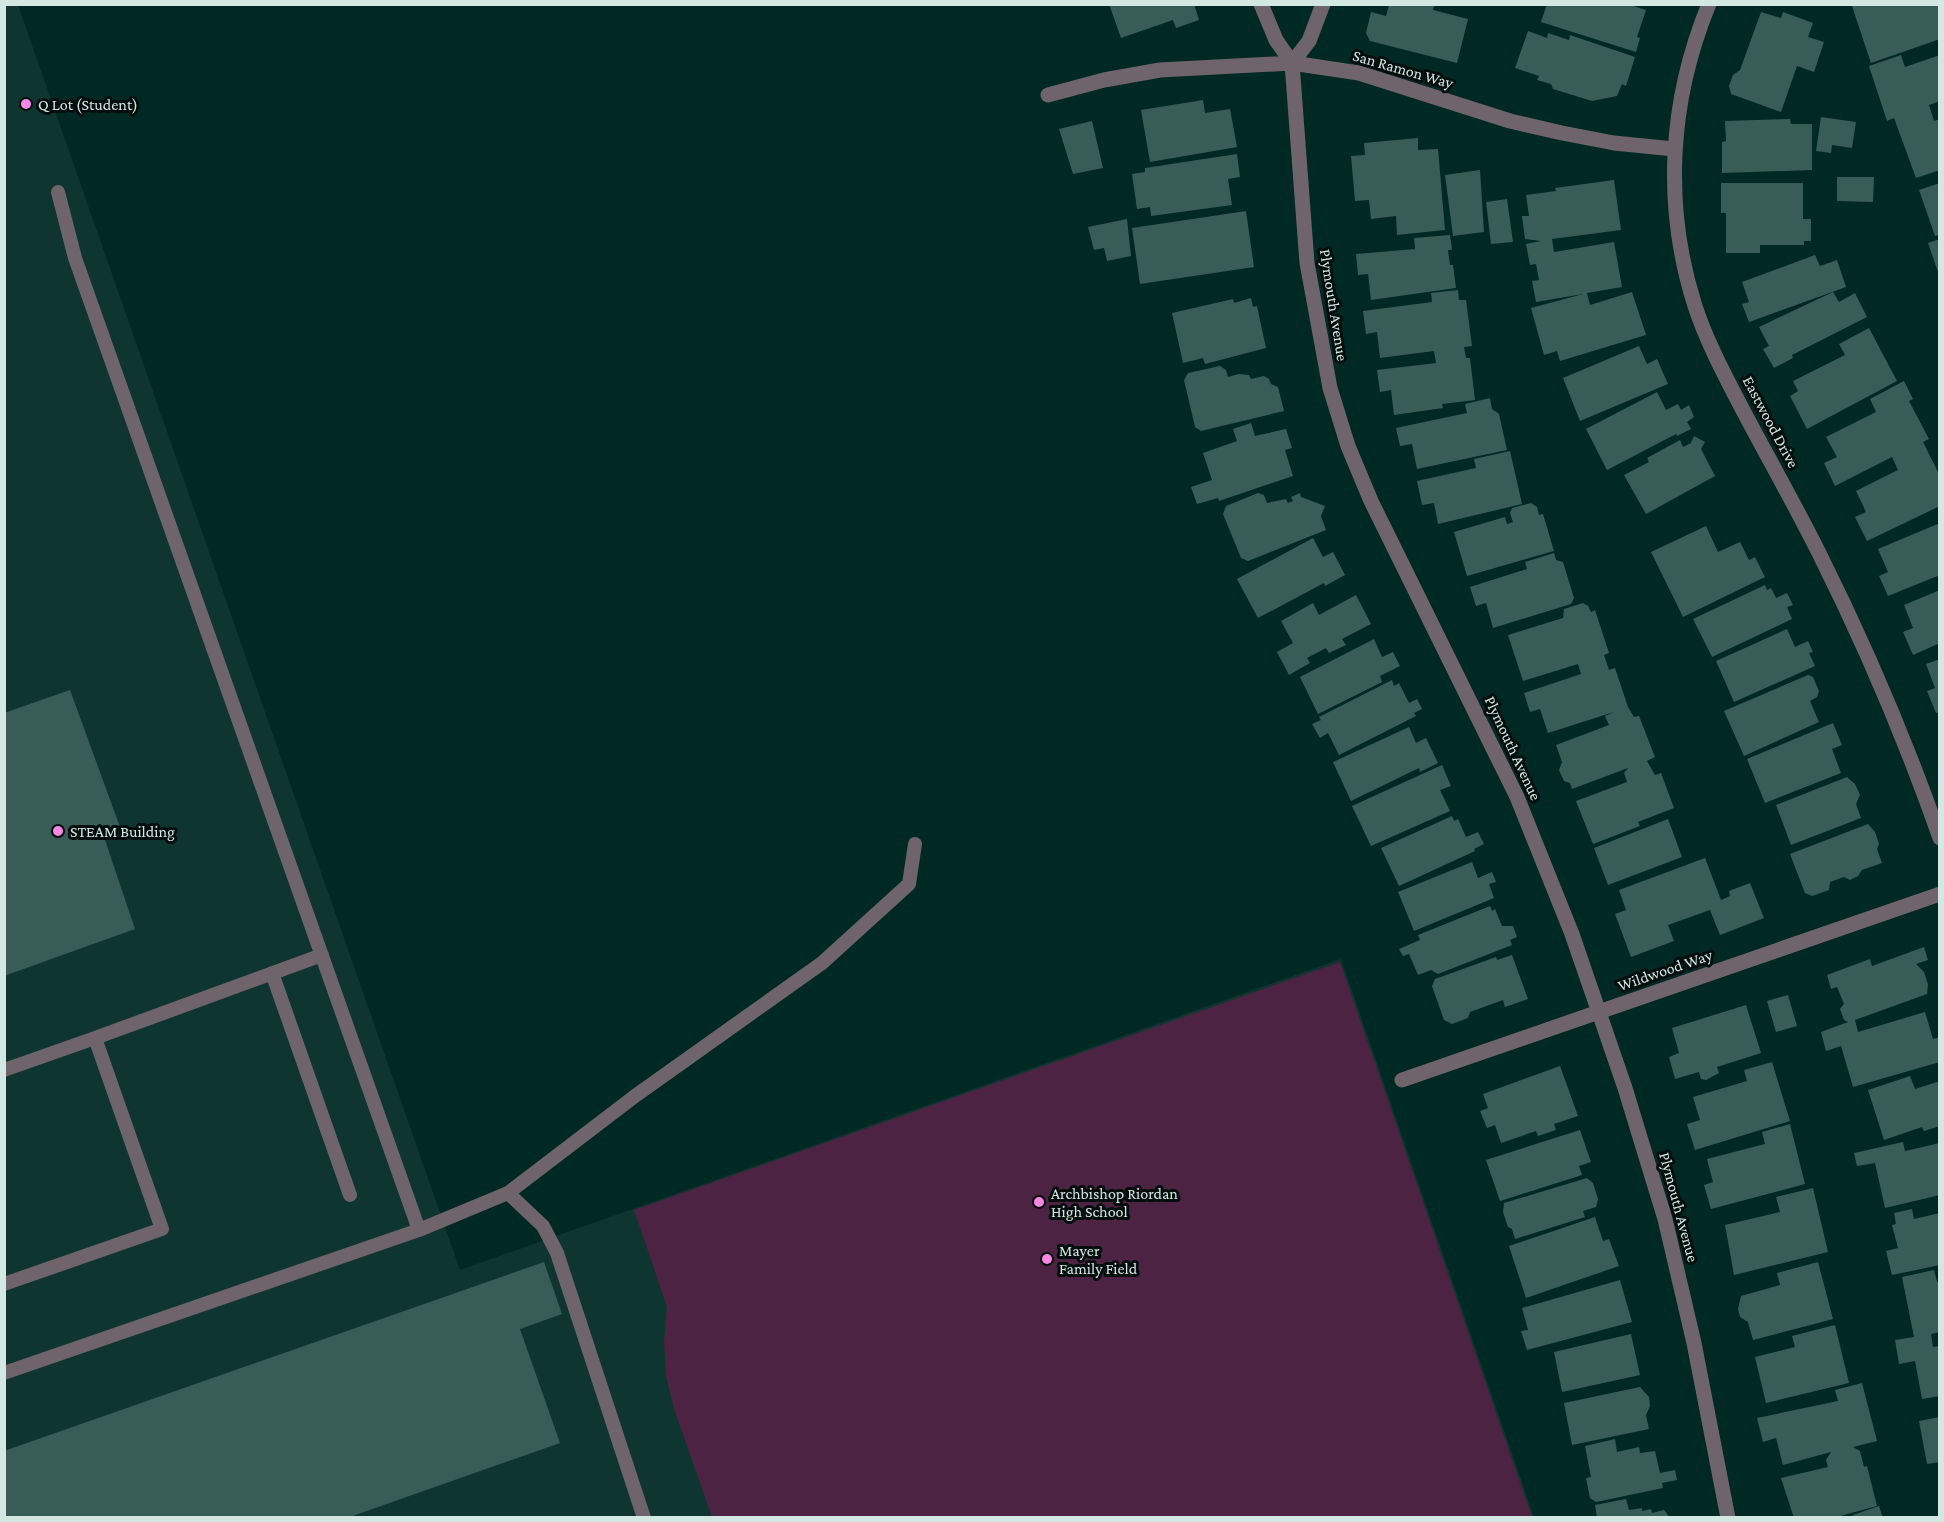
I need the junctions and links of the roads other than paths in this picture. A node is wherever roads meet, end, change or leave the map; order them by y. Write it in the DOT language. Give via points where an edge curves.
graph roads {
  1 [pos="1261,4"];
  2 [pos="1323,4"];
  3 [pos="1709,4"];
  4 [pos="1292,63"];
  5 [pos="1048,95"];
  6 [pos="1674,148"];
  7 [pos="58,192"];
  8 [pos="1940,838"];
  9 [pos="915,844"];
  10 [pos="1940,894"];
  11 [pos="322,955"];
  12 [pos="272,973"];
  13 [pos="1599,1011"];
  14 [pos="95,1038"];
  15 [pos="4,1070"];
  16 [pos="1402,1080"];
  17 [pos="508,1193"];
  18 [pos="350,1195"];
  19 [pos="419,1230"];
  20 [pos="4,1284"];
  21 [pos="4,1373"];
  22 [pos="644,1518"];
  23 [pos="1728,1518"];
  1 -- 4 [label="street, Plymouth Avenue" via="1276,40"];
  2 -- 4 [label="street" via="1309,41"];
  3 -- 6 [label="street, Eastwood Drive" via="1682,90"];
  4 -- 5 [label="street, San Ramon Way" via="1160,70"];
  4 -- 6 [label="street, San Ramon Way" via="1359,73 1510,121 1562,133 1614,143"];
  4 -- 13 [label="street, Plymouth Avenue" via="1307,263 1323,354 1348,446 1395,554 1517,797 1547,866"];
  6 -- 8 [label="street, Eastwood Drive" via="1674,204 1681,254 1695,308 1718,361 1850,618"];
  7 -- 11 [label="lane" via="75,258"];
  9 -- 17 [label="lane" via="909,884 822,963 635,1096"];
  10 -- 13 [label="street, Wildwood Way"];
  11 -- 12 [label="lane"];
  11 -- 19 [label="lane"];
  12 -- 14 [label="lane"];
  12 -- 18 [label="lane"];
  13 -- 16 [label="street, Wildwood Way"];
  13 -- 23 [label="street, Plymouth Avenue" via="1665,1219"];
  14 -- 15 [label="lane"];
  14 -- 20 [label="lane" via="162,1229"];
  17 -- 19 [label="lane"];
  17 -- 22 [label="lane" via="543,1226 557,1252"];
  19 -- 21 [label="lane"];
}
